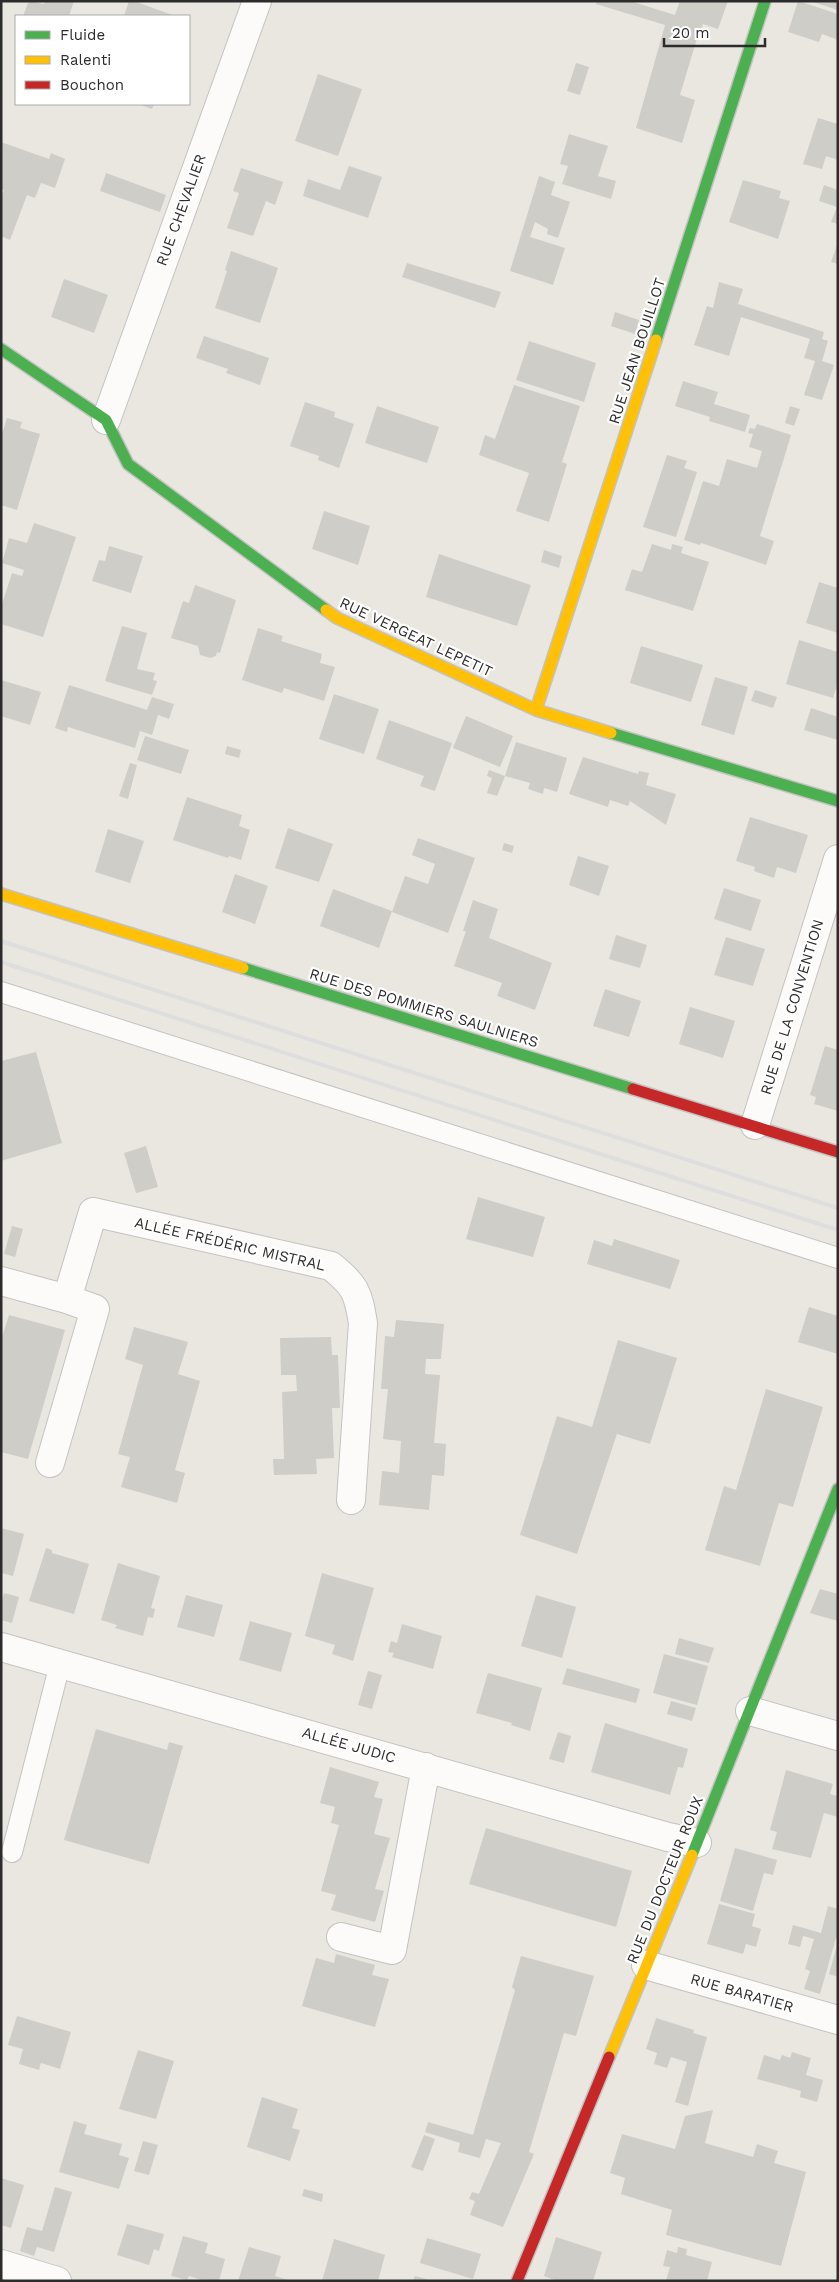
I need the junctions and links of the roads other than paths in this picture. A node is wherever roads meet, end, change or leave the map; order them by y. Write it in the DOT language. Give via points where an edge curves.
graph roads {
  1 [pos="257,1"];
  2 [pos="765,1"];
  3 [pos="1,349"];
  4 [pos="106,420"];
  5 [pos="536,710"];
  6 [pos="838,801"];
  7 [pos="838,860"];
  8 [pos="1,894"];
  9 [pos="1,992"];
  10 [pos="755,1126"];
  11 [pos="838,1152"];
  12 [pos="838,1258"];
  13 [pos="1,1281"];
  14 [pos="67,1299"];
  15 [pos="50,1464"];
  16 [pos="838,1489"];
  17 [pos="351,1500"];
  18 [pos="1,1647"];
  19 [pos="60,1664"];
  20 [pos="750,1711"];
  21 [pos="838,1736"];
  22 [pos="426,1767"];
  23 [pos="697,1843"];
  24 [pos="12,1852"];
  25 [pos="341,1937"];
  26 [pos="646,1965"];
  27 [pos="838,2020"];
  28 [pos="1,2264"];
  29 [pos="57,2281"];
  30 [pos="517,2281"];
  1 -- 4 [label="street, RUE CHEVALIER"];
  2 -- 5 [label="street, RUE JEAN BOUILLOT"];
  3 -- 4 [label="street, RUE VERGEAT LEPETIT"];
  4 -- 5 [label="street, RUE VERGEAT LEPETIT" via="128,464 337,618"];
  5 -- 6 [label="street, RUE VERGEAT LEPETIT"];
  7 -- 10 [label="street, RUE DE LA CONVENTION"];
  8 -- 10 [label="street, RUE DES POMMIERS SAULNIERS"];
  9 -- 12 [label="lane"];
  10 -- 11 [label="street, RUE DES POMMIERS SAULNIERS"];
  13 -- 14 [label="street"];
  14 -- 15 [label="street" via="95,1309"];
  14 -- 17 [label="street, ALLÉE FRÉDÉRIC MISTRAL" via="94,1212 331,1266 346,1278 358,1295 363,1323"];
  16 -- 20 [label="street, RUE DU DOCTEUR ROUX"];
  18 -- 19 [label="street, ALLÉE JUDIC"];
  19 -- 22 [label="street, ALLÉE JUDIC"];
  19 -- 24 [label="lane"];
  20 -- 21 [label="street"];
  20 -- 23 [label="street, RUE DU DOCTEUR ROUX"];
  22 -- 23 [label="street, ALLÉE JUDIC"];
  22 -- 25 [label="street" via="392,1950"];
  23 -- 26 [label="street, RUE DU DOCTEUR ROUX"];
  26 -- 27 [label="street, RUE BARATIER"];
  26 -- 30 [label="street, RUE DU DOCTEUR ROUX"];
  28 -- 29 [label="street"];
}
